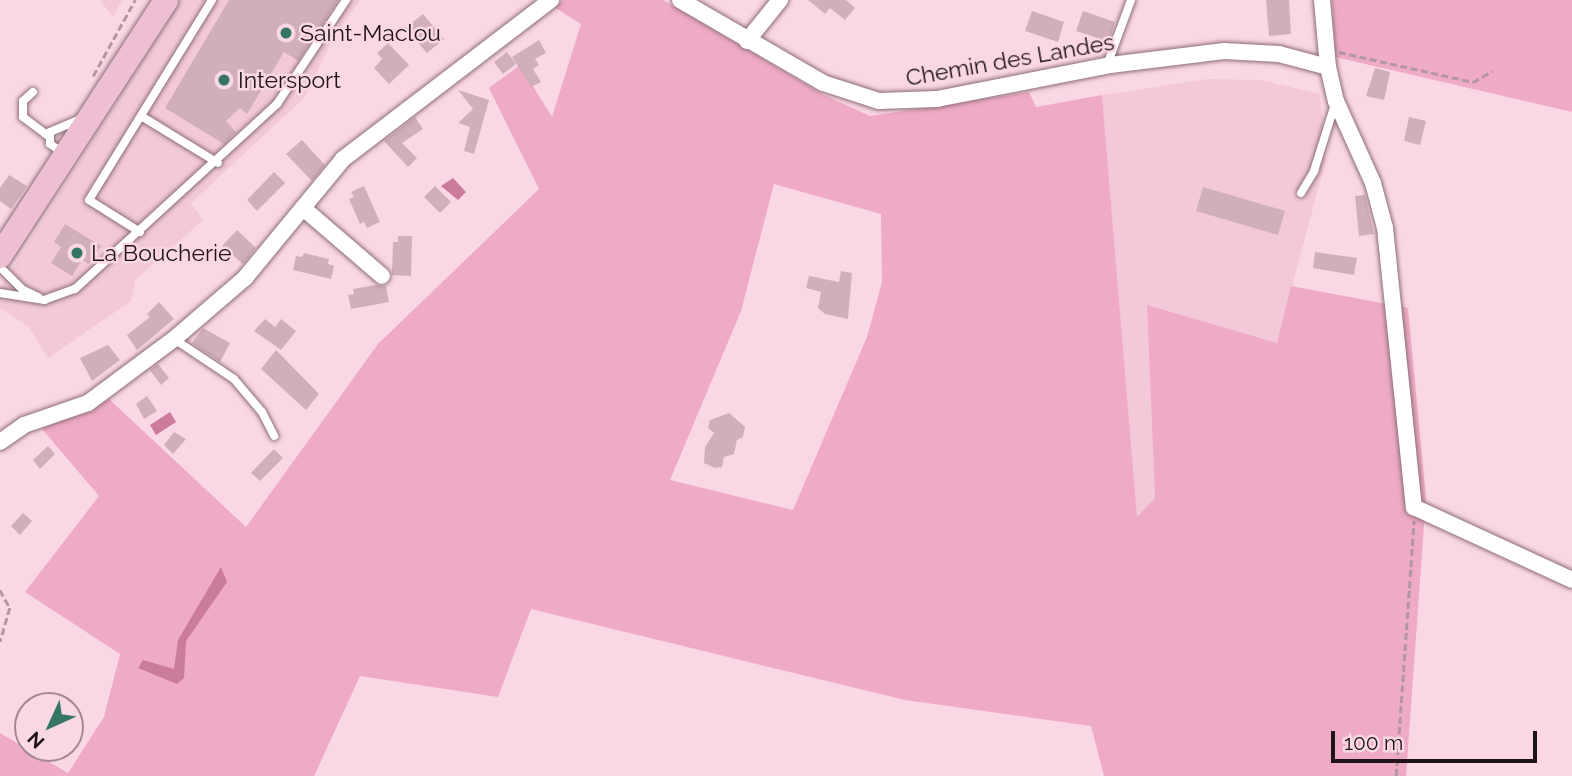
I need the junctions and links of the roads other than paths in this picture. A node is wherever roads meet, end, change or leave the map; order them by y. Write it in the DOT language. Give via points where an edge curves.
graph roads {
  1 [pos="150,0"];
  2 [pos="166,0"];
  3 [pos="212,0"];
  4 [pos="346,0"];
  5 [pos="551,0"];
  6 [pos="680,0"];
  7 [pos="780,0"];
  8 [pos="1131,0"];
  9 [pos="1322,0"];
  10 [pos="747,41"];
  11 [pos="1107,65"];
  12 [pos="1328,68"];
  13 [pos="33,92"];
  14 [pos="1336,101"];
  15 [pos="141,116"];
  16 [pos="56,145"];
  17 [pos="218,163"];
  18 [pos="1301,193"];
  19 [pos="303,208"];
  20 [pos="140,232"];
  21 [pos="0,256"];
  22 [pos="0,267"];
  23 [pos="382,276"];
  24 [pos="0,293"];
  25 [pos="44,300"];
  26 [pos="174,339"];
  27 [pos="274,436"];
  28 [pos="0,442"];
  29 [pos="1572,580"];
  1 -- 16 [label="main road" via="81,120"];
  2 -- 16 [label="main road"];
  3 -- 15 [label="lane"];
  4 -- 17 [label="lane" via="277,104"];
  5 -- 19 [label="street" via="370,135 343,159"];
  6 -- 10 [label="street, Chemin des Landes"];
  7 -- 10 [label="street"];
  8 -- 11 [label="lane"];
  9 -- 12 [label="street"];
  10 -- 11 [label="street, Chemin des Landes" via="823,83 879,102 937,99"];
  11 -- 12 [label="street, Chemin des Landes" via="1224,51 1279,54"];
  12 -- 14 [label="street"];
  13 -- 16 [label="lane" via="23,102 23,117"];
  14 -- 18 [label="lane" via="1314,171"];
  14 -- 29 [label="street" via="1373,183 1385,228 1414,507"];
  15 -- 17 [label="lane"];
  15 -- 20 [label="lane" via="89,200"];
  16 -- 21 [label="main road"];
  17 -- 20 [label="lane"];
  19 -- 23 [label="street"];
  19 -- 26 [label="street" via="245,278"];
  20 -- 25 [label="lane" via="75,289"];
  22 -- 25 [label="lane" via="23,290"];
  24 -- 25 [label="lane"];
  26 -- 27 [label="lane" via="234,379 262,412"];
  26 -- 28 [label="street" via="88,402 24,425"];
}
